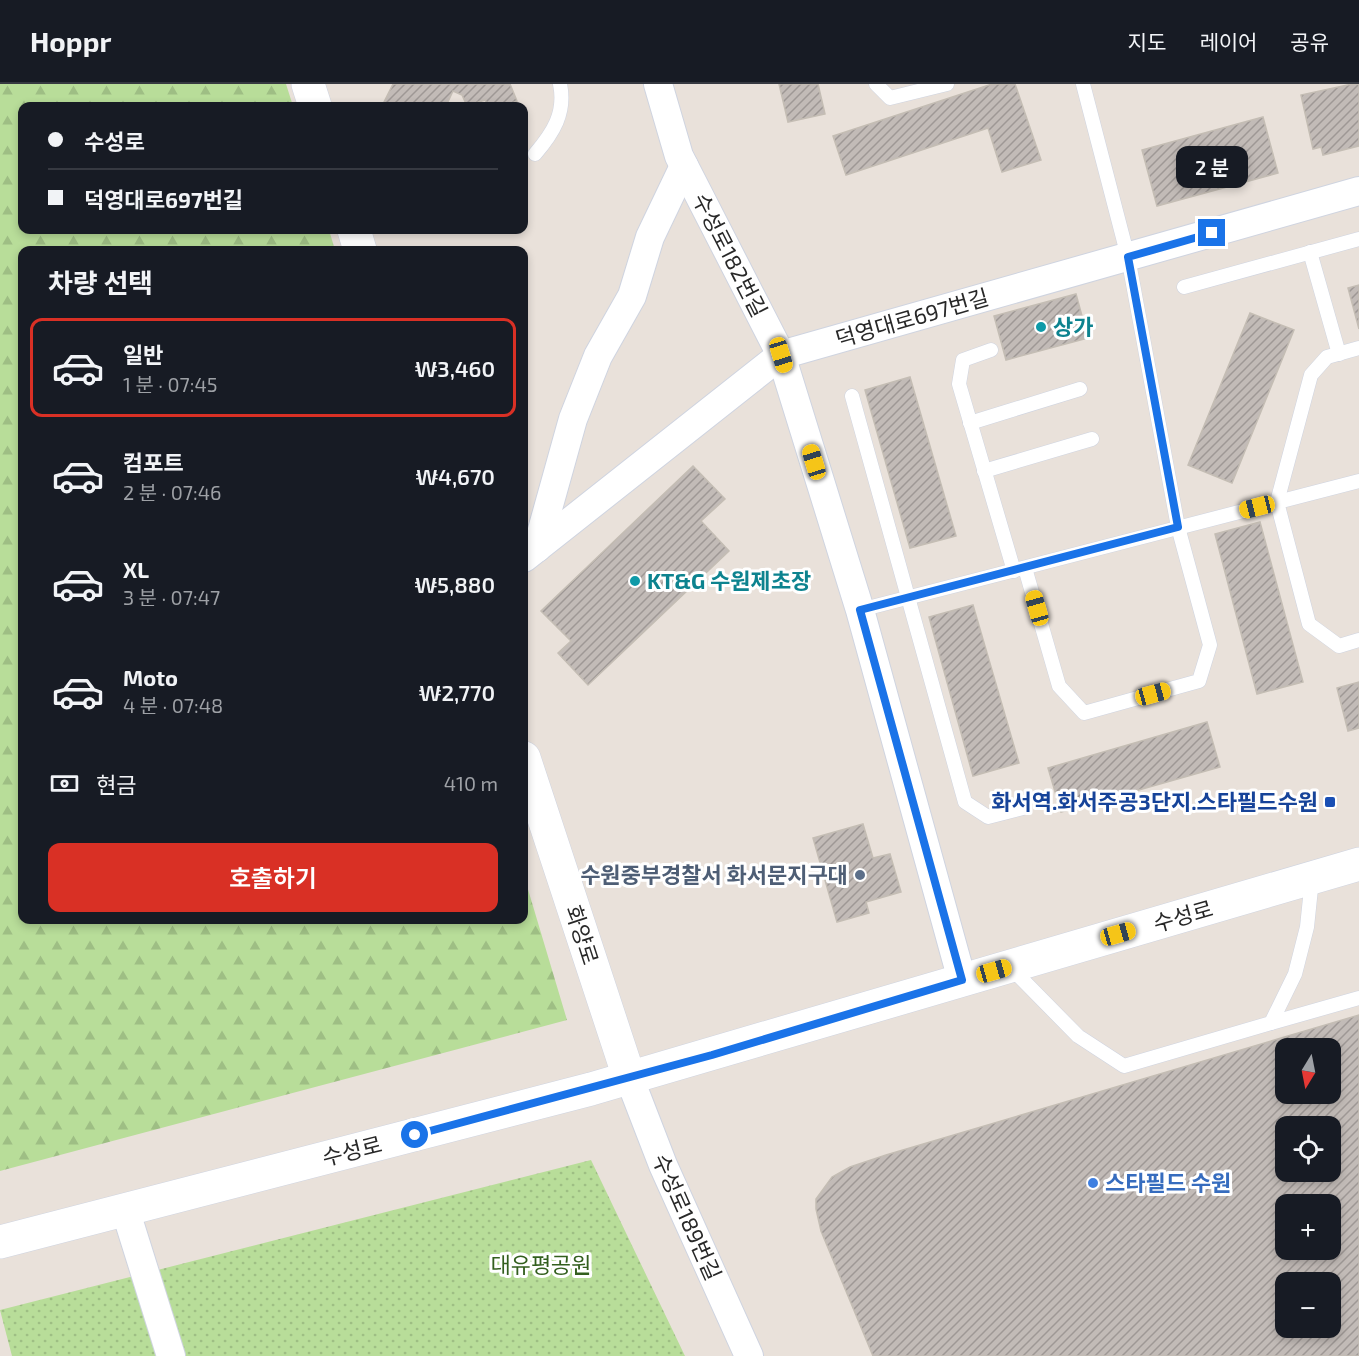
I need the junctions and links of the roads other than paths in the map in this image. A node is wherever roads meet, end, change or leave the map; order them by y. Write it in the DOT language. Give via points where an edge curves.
graph roads {
  1 [pos="308,84"];
  2 [pos="560,84"];
  3 [pos="658,84"];
  4 [pos="876,84"];
  5 [pos="947,84"];
  6 [pos="1083,84"];
  7 [pos="314,102"];
  8 [pos="536,154"];
  9 [pos="684,166"];
  10 [pos="1359,191"];
  11 [pos="1359,239"];
  12 [pos="1310,252"];
  13 [pos="1128,257"];
  14 [pos="1184,287"];
  15 [pos="1359,348"];
  16 [pos="992,350"];
  17 [pos="1338,354"];
  18 [pos="781,355"];
  19 [pos="1080,390"];
  20 [pos="852,396"];
  21 [pos="970,423"];
  22 [pos="1092,439"];
  23 [pos="984,471"];
  24 [pos="1359,481"];
  25 [pos="1277,502"];
  26 [pos="1178,527"];
  27 [pos="530,553"];
  28 [pos="1020,570"];
  29 [pos="908,598"];
  30 [pos="860,610"];
  31 [pos="1359,640"];
  32 [pos="528,771"];
  33 [pos="1023,808"];
  34 [pos="1359,864"];
  35 [pos="1312,878"];
  36 [pos="1010,966"];
  37 [pos="962,980"];
  38 [pos="1359,998"];
  39 [pos="1271,1023"];
  40 [pos="629,1077"];
  41 [pos="125,1209"];
  42 [pos="0,1242"];
  43 [pos="171,1356"];
  44 [pos="749,1356"];
  1 -- 7 [label="main road"];
  2 -- 8 [label="lane" via="563,96 556,129"];
  3 -- 9 [label="street, 수성로182번길"];
  4 -- 5 [label="lane" via="890,98"];
  6 -- 13 [label="lane"];
  9 -- 18 [label="street, 수성로182번길"];
  9 -- 27 [label="street" via="650,237 632,296 598,356 573,419"];
  10 -- 13 [label="street, 덕영대로697번길"];
  11 -- 12 [label="lane"];
  12 -- 14 [label="lane"];
  12 -- 17 [label="lane"];
  13 -- 18 [label="street, 덕영대로697번길"];
  13 -- 26 [label="lane"];
  15 -- 17 [label="lane"];
  16 -- 21 [label="lane" via="963,360 959,384"];
  17 -- 25 [label="lane" via="1327,357 1311,375"];
  18 -- 27 [label="street, 덕영대로697번길"];
  18 -- 30 [label="street, 수성로182번길"];
  19 -- 21 [label="lane"];
  20 -- 29 [label="lane"];
  21 -- 23 [label="lane"];
  22 -- 23 [label="lane"];
  23 -- 28 [label="lane"];
  24 -- 25 [label="lane"];
  25 -- 26 [label="lane"];
  25 -- 31 [label="lane" via="1309,624 1339,646"];
  26 -- 28 [label="lane"];
  26 -- 28 [label="lane" via="1210,645 1199,681 1084,713 1059,686"];
  28 -- 29 [label="lane"];
  29 -- 30 [label="lane"];
  29 -- 33 [label="lane" via="965,802 988,817"];
  30 -- 37 [label="street, 수성로182번길"];
  32 -- 40 [label="main road, 화양로"];
  34 -- 35 [label="main road, 수성로"];
  35 -- 36 [label="main road, 수성로"];
  35 -- 39 [label="lane" via="1307,927 1295,974"];
  36 -- 37 [label="main road, 수성로"];
  36 -- 39 [label="lane" via="1078,1036 1124,1066"];
  37 -- 40 [label="main road, 수성로"];
  38 -- 39 [label="lane"];
  40 -- 41 [label="main road, 수성로"];
  40 -- 44 [label="street, 수성로189번길" via="663,1165"];
  41 -- 42 [label="main road, 수성로"];
  41 -- 43 [label="street"];
}
